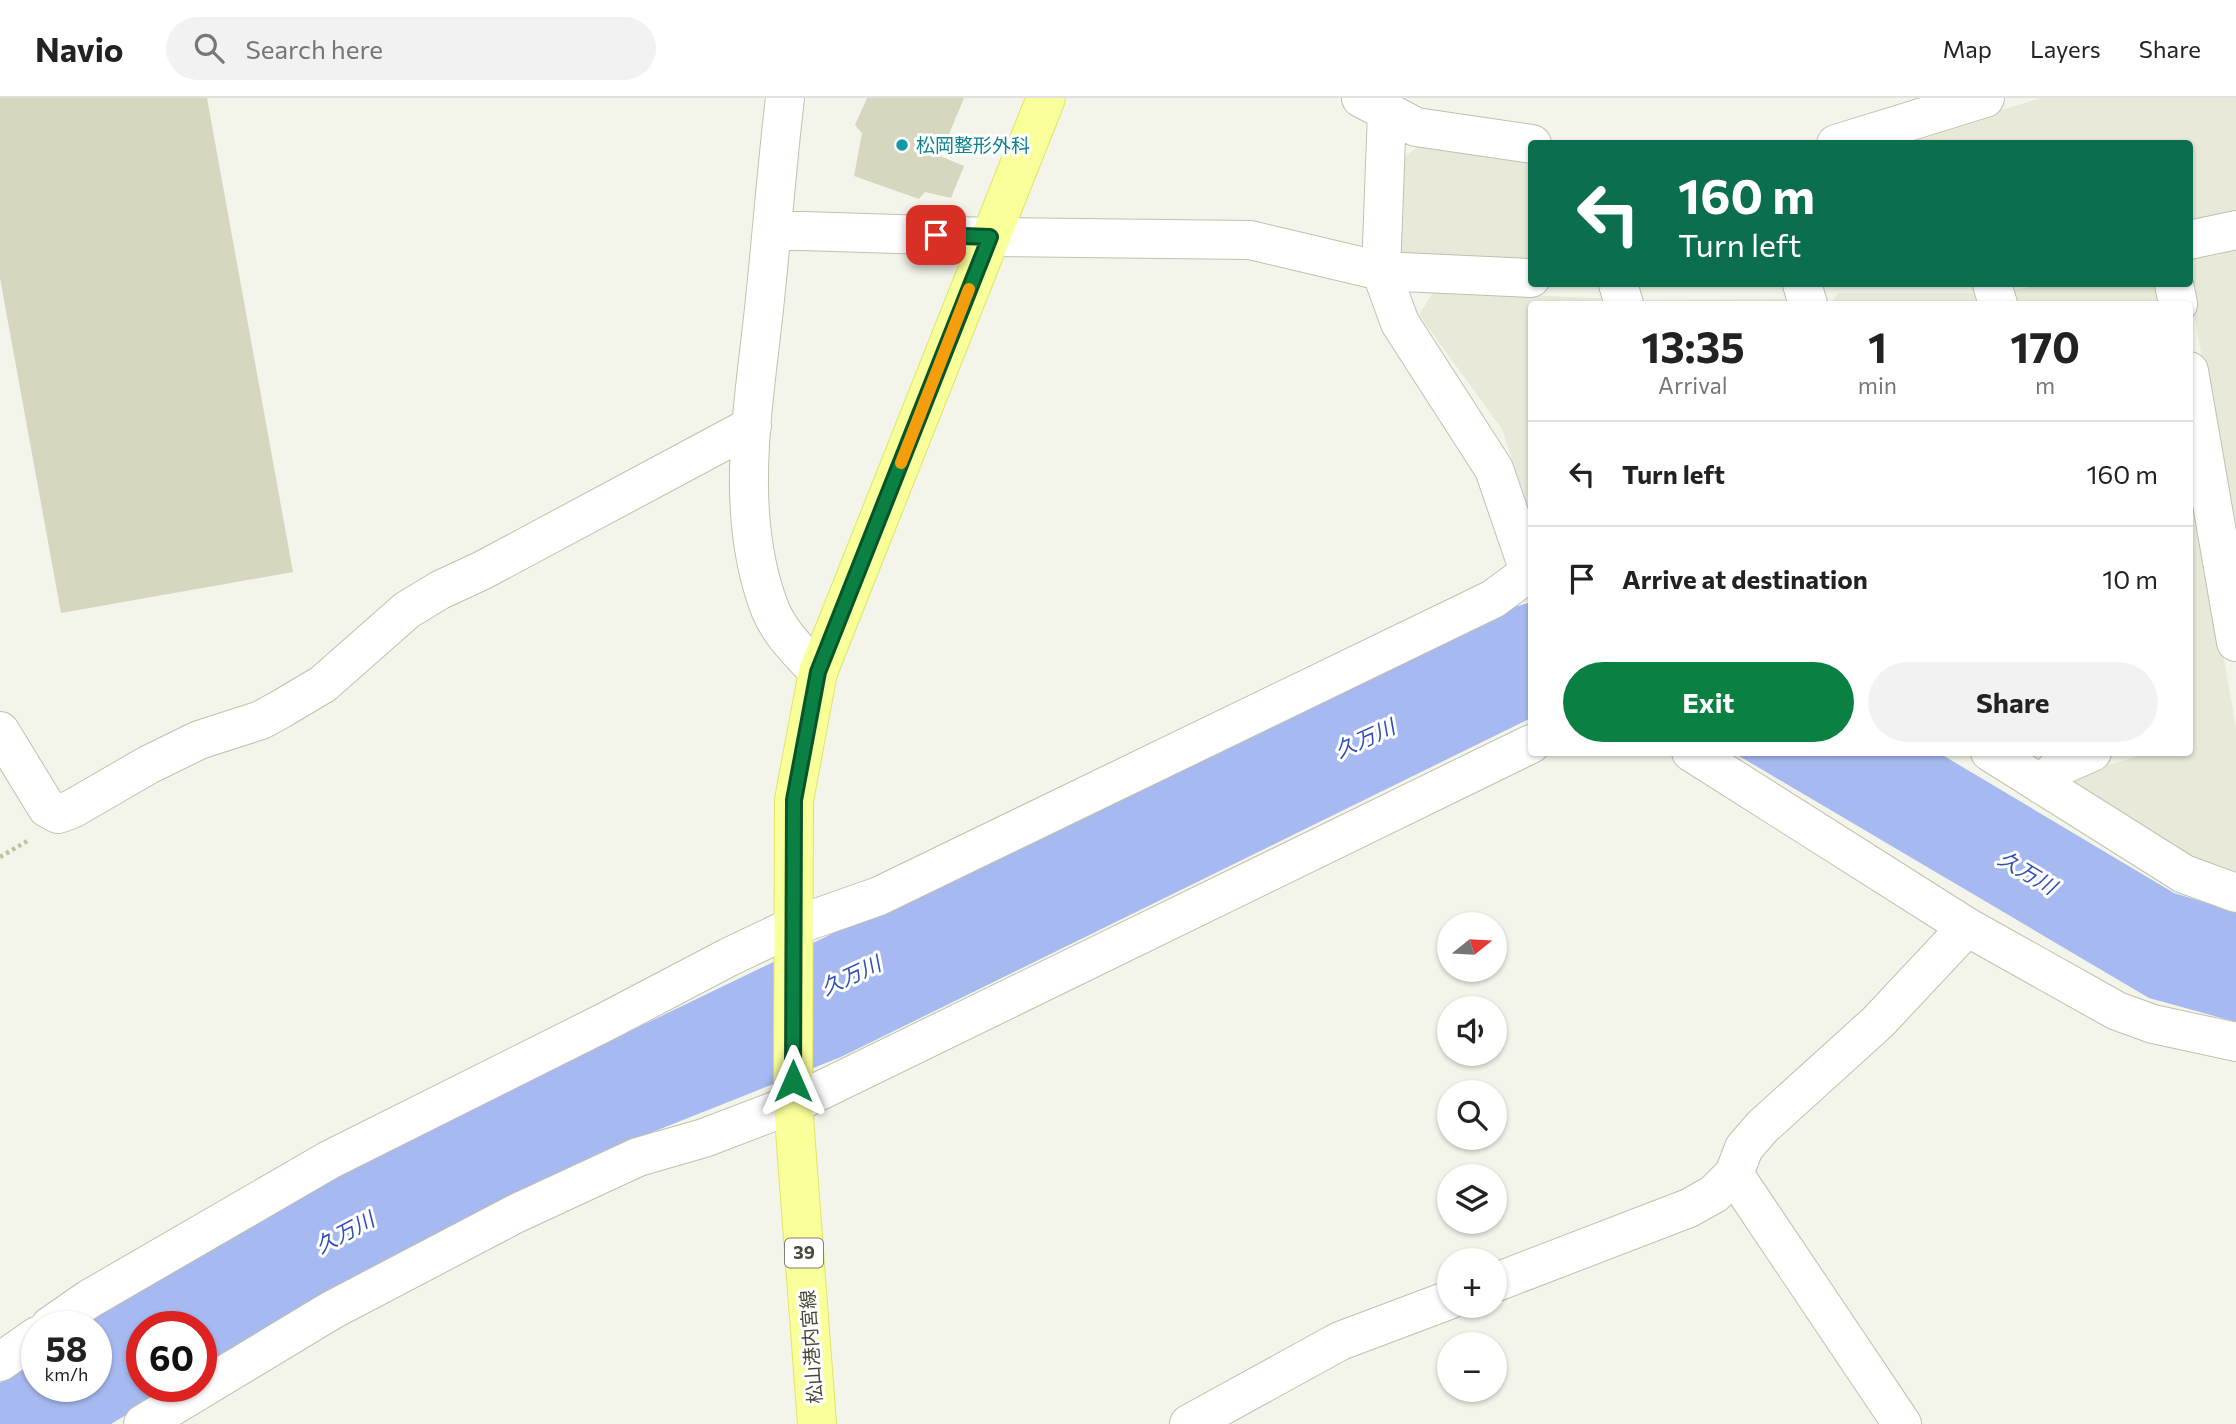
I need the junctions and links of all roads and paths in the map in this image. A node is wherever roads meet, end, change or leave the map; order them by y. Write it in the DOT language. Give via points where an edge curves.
graph roads {
  1 [pos="785,98"];
  2 [pos="1046,98"];
  3 [pos="1985,98"];
  4 [pos="1374,105"];
  5 [pos="1849,140"];
  6 [pos="1528,143"];
  7 [pos="772,230"];
  8 [pos="2236,230"];
  9 [pos="990,237"];
  10 [pos="2193,239"];
  11 [pos="1381,271"];
  12 [pos="1528,278"];
  13 [pos="2193,394"];
  14 [pos="752,426"];
  15 [pos="1528,565"];
  16 [pos="1528,575"];
  17 [pos="2236,642"];
  18 [pos="818,672"];
  19 [pos="0,731"];
  20 [pos="1528,745"];
  21 [pos="1697,756"];
  22 [pos="1996,756"];
  23 [pos="2082,756"];
  24 [pos="2042,785"];
  25 [pos="2236,893"];
  26 [pos="1966,927"];
  27 [pos="794,936"];
  28 [pos="2236,1042"];
  29 [pos="793,1093"];
  30 [pos="1734,1174"];
  31 [pos="1507,1278"];
  32 [pos="1437,1305"];
  33 [pos="72,1311"];
  34 [pos="21,1347"];
  35 [pos="0,1362"];
  36 [pos="144,1424"];
  37 [pos="817,1424"];
  38 [pos="1189,1424"];
  39 [pos="1902,1424"];
  1 -- 7 [label="street"];
  2 -- 9 [label="main road, 松山港内宮線 / 39"];
  3 -- 5 [label="street"];
  4 -- 6 [label="street" via="1416,127"];
  4 -- 11 [label="street"];
  7 -- 9 [label="street"];
  7 -- 14 [label="street"];
  8 -- 10 [label="street"];
  9 -- 11 [label="street" via="1250,240"];
  9 -- 18 [label="main road, 松山港内宮線 / 39"];
  11 -- 12 [label="street"];
  11 -- 15 [label="street" via="1400,323 1494,469"];
  13 -- 17 [label="street"];
  14 -- 18 [label="street" via="750,527 770,609 782,632"];
  14 -- 19 [label="street" via="440,590 407,610 323,684 281,709 199,740 72,809 58,814 47,808"];
  16 -- 27 [label="street" via="1493,599"];
  18 -- 27 [label="main road, 松山港内宮線 / 39" via="794,800"];
  20 -- 29 [label="street"];
  21 -- 26 [label="street"];
  22 -- 24 [label="street"];
  23 -- 24 [label="street" via="2058,766"];
  24 -- 25 [label="street" via="2183,874"];
  26 -- 28 [label="street" via="2117,1011 2153,1024"];
  26 -- 30 [label="street" via="1878,1022 1762,1128 1744,1148"];
  27 -- 29 [label="main road, 松山港内宮線 / 39"];
  27 -- 33 [label="street" via="329,1160"];
  29 -- 36 [label="street" via="704,1138 638,1157 515,1214 332,1310"];
  29 -- 37 [label="main road, 松山港内宮線 / 39"];
  30 -- 31 [label="street" via="1714,1194 1689,1208"];
  30 -- 39 [label="street"];
  32 -- 38 [label="street" via="1340,1341"];
  34 -- 35 [label="street"];
}
